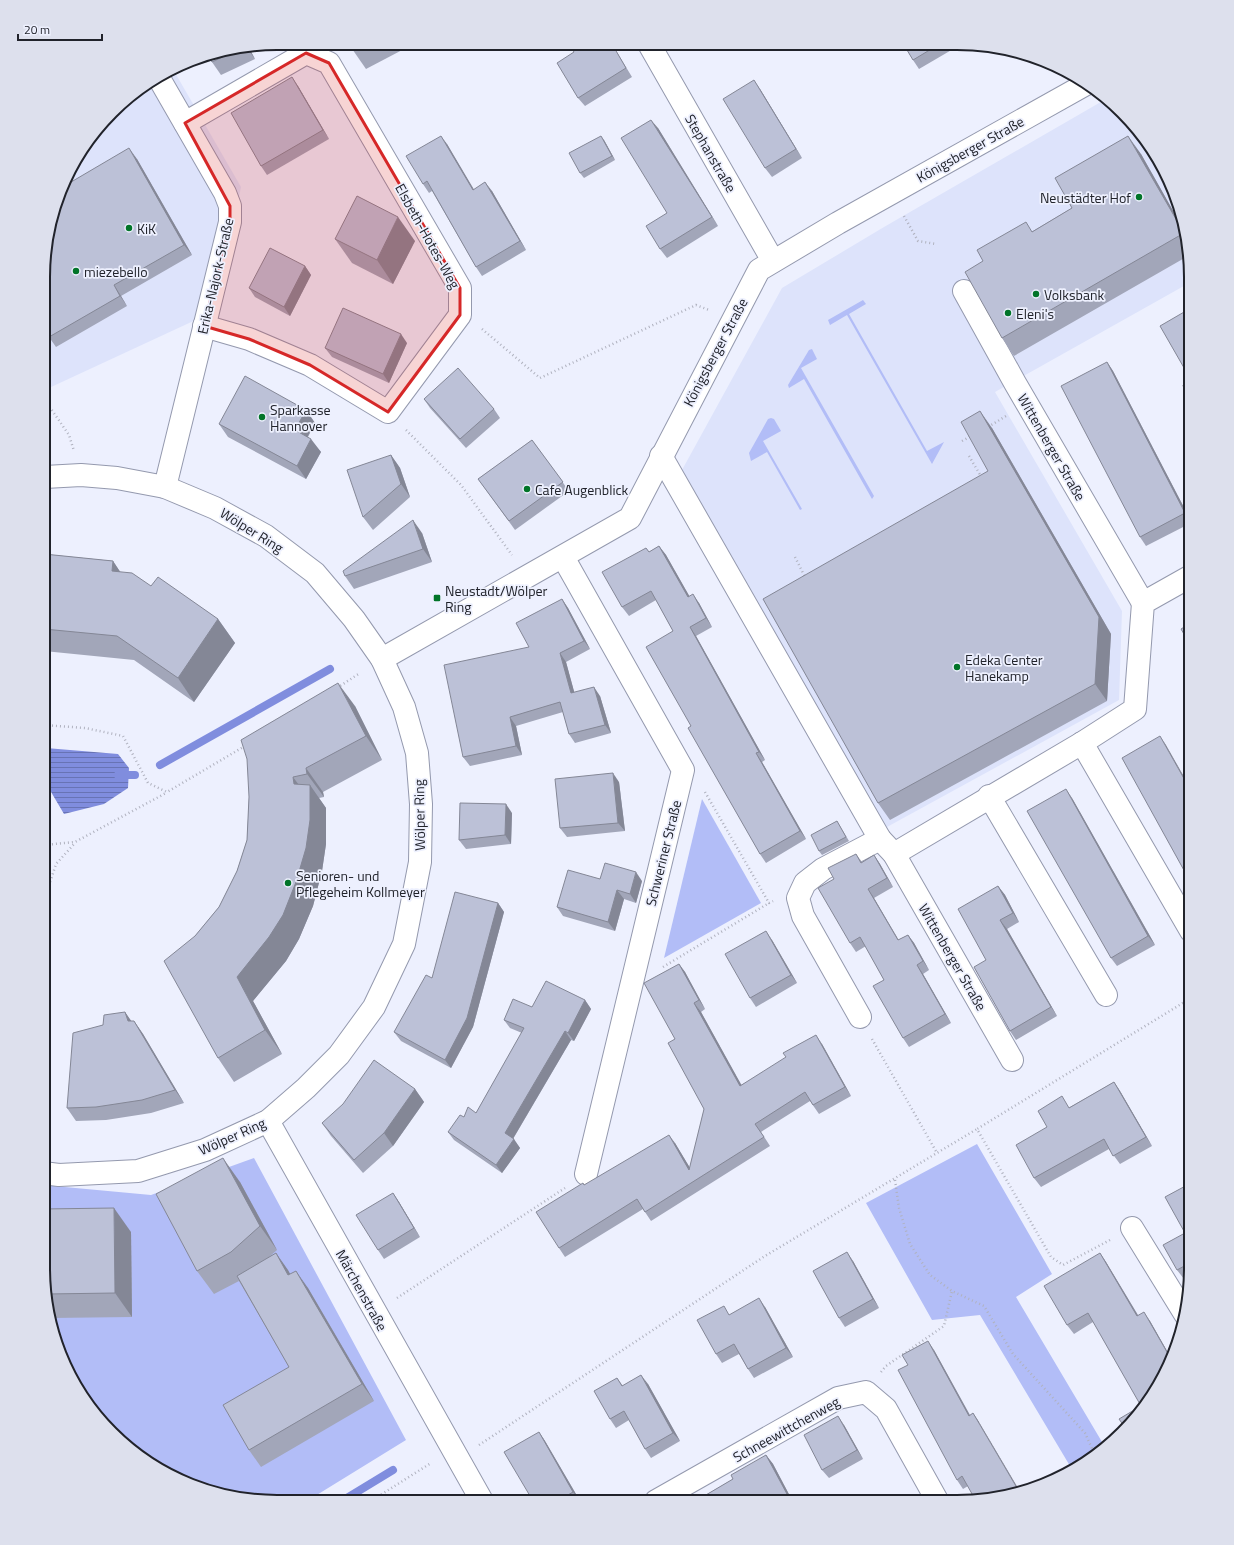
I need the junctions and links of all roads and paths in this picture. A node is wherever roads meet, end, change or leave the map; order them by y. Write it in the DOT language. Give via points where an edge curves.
graph roads {
  1 [pos="652,50"];
  2 [pos="161,81"];
  3 [pos="1081,87"];
  4 [pos="185,123"];
  5 [pos="892,193"];
  6 [pos="936,244"];
  7 [pos="773,261"];
  8 [pos="964,291"];
  9 [pos="460,314"];
  10 [pos="732,319"];
  11 [pos="204,326"];
  12 [pos="1028,405"];
  13 [pos="50,407"];
  14 [pos="388,412"];
  15 [pos="982,430"];
  16 [pos="975,434"];
  17 [pos="962,441"];
  18 [pos="661,456"];
  19 [pos="970,456"];
  20 [pos="81,475"];
  21 [pos="50,477"];
  22 [pos="984,480"];
  23 [pos="165,487"];
  24 [pos="563,557"];
  25 [pos="795,557"];
  26 [pos="528,577"];
  27 [pos="1184,580"];
  28 [pos="808,581"];
  29 [pos="1143,603"];
  30 [pos="382,659"];
  31 [pos="336,688"];
  32 [pos="50,725"];
  33 [pos="251,742"];
  34 [pos="1082,743"];
  35 [pos="683,770"];
  36 [pos="167,792"];
  37 [pos="989,796"];
  38 [pos="75,842"];
  39 [pos="50,844"];
  40 [pos="887,846"];
  41 [pos="50,882"];
  42 [pos="798,898"];
  43 [pos="769,903"];
  44 [pos="1184,919"];
  45 [pos="635,968"];
  46 [pos="1106,995"];
  47 [pos="1184,1002"];
  48 [pos="860,1017"];
  49 [pos="1012,1060"];
  50 [pos="268,1121"];
  51 [pos="977,1129"];
  52 [pos="937,1153"];
  53 [pos="50,1174"];
  54 [pos="586,1174"];
  55 [pos="895,1180"];
  56 [pos="1132,1228"];
  57 [pos="952,1291"];
  58 [pos="1181,1307"];
  59 [pos="375,1313"];
  60 [pos="866,1392"];
  61 [pos="1093,1450"];
  62 [pos="455,1453"];
  63 [pos="383,1495"];
  64 [pos="478,1495"];
  65 [pos="668,1495"];
  66 [pos="934,1495"];
  1 -- 7 [label="street, Stephanstraße"];
  2 -- 4 [label="street, Erika-Najork-Straße"];
  3 -- 5 [label="street, Königsberger Straße"];
  4 -- 9 [label="street, Elsbeth-Hotes-Weg" via="306,54 329,63 460,288"];
  4 -- 11 [label="street, Erika-Najork-Straße" via="230,206 230,222"];
  5 -- 6 [label="path" via="918,241"];
  5 -- 7 [label="street, Königsberger Straße"];
  7 -- 10 [label="street, Königsberger Straße" via="759,270"];
  8 -- 12 [label="street, Wittenberger Straße"];
  9 -- 10 [label="path" via="477,325 540,378 696,305"];
  9 -- 14 [label="street"];
  10 -- 18 [label="street, Königsberger Straße"];
  11 -- 14 [label="street" via="249,339 310,365"];
  11 -- 23 [label="street, Erika-Najork-Straße"];
  12 -- 15 [label="path"];
  12 -- 29 [label="street, Wittenberger Straße"];
  13 -- 20 [label="path" via="69,435"];
  14 -- 26 [label="path" via="461,484"];
  16 -- 17 [label="path"];
  18 -- 24 [label="street, Königsberger Straße" via="630,518"];
  18 -- 40 [label="street, Wittenberger Straße"];
  19 -- 22 [label="path"];
  20 -- 21 [label="street, Wölper Ring"];
  20 -- 23 [label="street, Wölper Ring" via="117,478"];
  23 -- 30 [label="street, Wölper Ring" via="215,508 266,536 315,573 354,619"];
  24 -- 26 [label="street, Königsberger Straße"];
  24 -- 35 [label="street"];
  25 -- 28 [label="path"];
  26 -- 30 [label="street, Königsberger Straße"];
  27 -- 29 [label="street"];
  29 -- 34 [label="street" via="1135,709"];
  30 -- 31 [label="path"];
  30 -- 50 [label="street, Wölper Ring" via="404,707 416,753 421,804 420,862 404,944 374,1007 339,1055"];
  32 -- 36 [label="path" via="85,728 123,736 148,783"];
  33 -- 36 [label="path"];
  34 -- 37 [label="street"];
  34 -- 44 [label="street"];
  35 -- 43 [label="path" via="696,776"];
  35 -- 45 [label="street, Schweriner Straße"];
  36 -- 38 [label="path"];
  37 -- 40 [label="street"];
  37 -- 46 [label="street"];
  38 -- 39 [label="path"];
  38 -- 41 [label="path" via="56,864"];
  40 -- 42 [label="street" via="822,869 805,883"];
  40 -- 49 [label="street, Wittenberger Straße"];
  42 -- 43 [label="path" via="784,895"];
  42 -- 48 [label="street" via="803,916"];
  43 -- 45 [label="path" via="652,974"];
  45 -- 54 [label="street, Schweriner Straße"];
  47 -- 51 [label="path"];
  48 -- 52 [label="path"];
  50 -- 53 [label="street, Wölper Ring" via="205,1150 138,1171"];
  50 -- 59 [label="street, Märchenstraße"];
  51 -- 52 [label="path"];
  51 -- 56 [label="path" via="1052,1257 1063,1265"];
  52 -- 55 [label="path"];
  54 -- 59 [label="path"];
  55 -- 57 [label="path" via="899,1208 910,1244 930,1275"];
  55 -- 62 [label="path" via="765,1256 506,1428"];
  56 -- 58 [label="street"];
  57 -- 60 [label="path" via="944,1326 886,1366"];
  57 -- 61 [label="path" via="984,1306 1013,1354 1086,1433"];
  59 -- 62 [label="street, Märchenstraße"];
  60 -- 65 [label="street, Schneewittchenweg" via="838,1398"];
  60 -- 66 [label="street" via="886,1409"];
  62 -- 63 [label="path"];
  62 -- 64 [label="street, Märchenstraße"];
}
